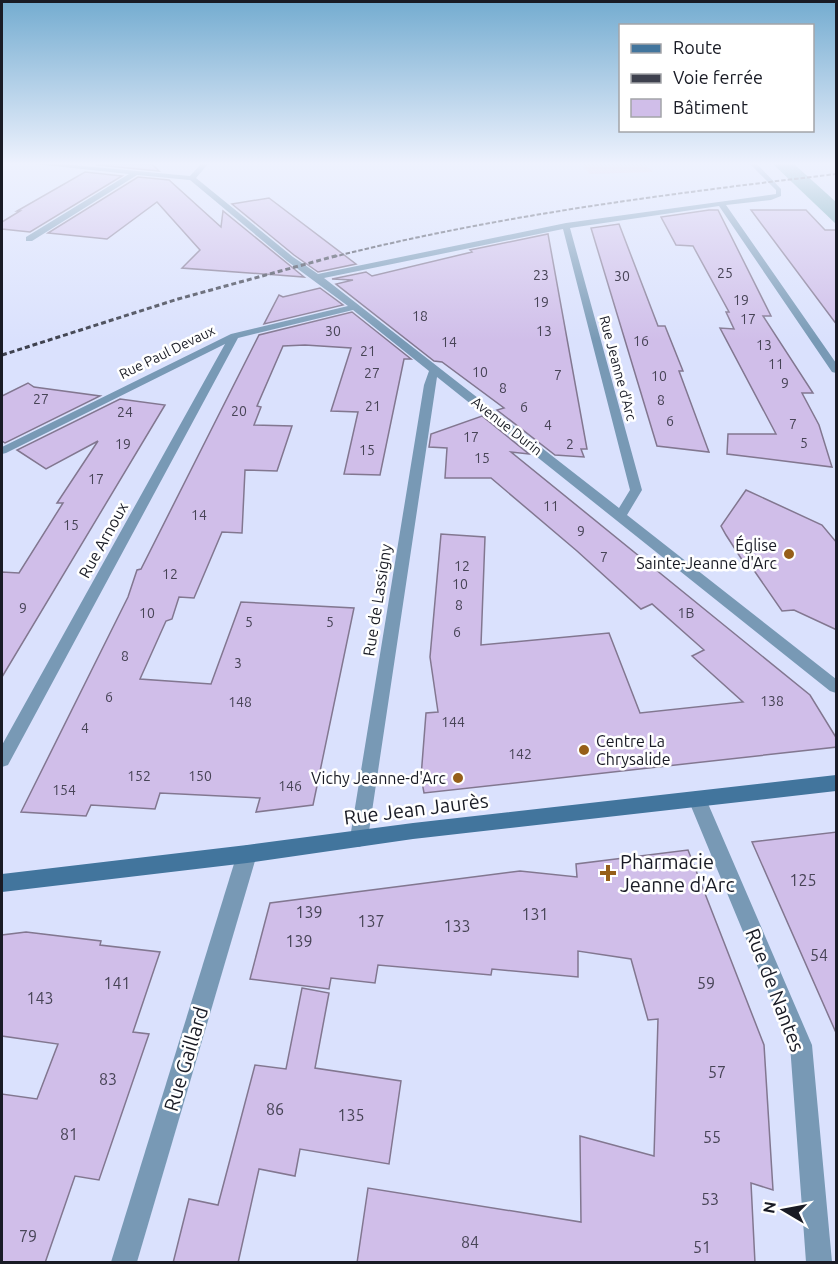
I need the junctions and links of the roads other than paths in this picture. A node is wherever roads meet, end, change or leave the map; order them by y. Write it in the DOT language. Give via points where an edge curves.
graph roads {
  1 [pos="55,223"];
  2 [pos="246,223"];
  3 [pos="577,223"];
  4 [pos="735,223"];
  5 [pos="566,225"];
  6 [pos="29,239"];
  7 [pos="317,277"];
  8 [pos="355,307"];
  9 [pos="234,336"];
  10 [pos="435,369"];
  11 [pos="837,370"];
  12 [pos="2,451"];
  13 [pos="621,515"];
  14 [pos="837,687"];
  15 [pos="2,760"];
  16 [pos="837,783"];
  17 [pos="697,800"];
  18 [pos="359,838"];
  19 [pos="247,854"];
  20 [pos="2,883"];
  21 [pos="124,1263"];
  22 [pos="819,1263"];
  1 -- 6 [label="street"];
  2 -- 7 [label="street, Avenue Durin"];
  3 -- 5 [label="street"];
  4 -- 11 [label="street"];
  5 -- 7 [label="street"];
  5 -- 13 [label="street, Rue Jeanne d'Arc" via="636,490"];
  7 -- 8 [label="street, Avenue Durin"];
  8 -- 9 [label="street, Rue Paul Devaux"];
  8 -- 10 [label="street, Avenue Durin"];
  9 -- 12 [label="street, Rue Paul Devaux"];
  9 -- 15 [label="street, Rue Arnoux"];
  10 -- 13 [label="street, Avenue Durin"];
  10 -- 18 [label="street, Rue de Lassigny" via="429,385"];
  13 -- 14 [label="street, Avenue Durin"];
  16 -- 17 [label="street, Rue Jean Jaurès"];
  17 -- 18 [label="street, Rue Jean Jaurès"];
  17 -- 22 [label="street, Rue de Nantes" via="801,1045"];
  18 -- 19 [label="street, Rue Jean Jaurès"];
  19 -- 20 [label="street, Rue Jean Jaurès"];
  19 -- 21 [label="street, Rue Gaillard"];
}
